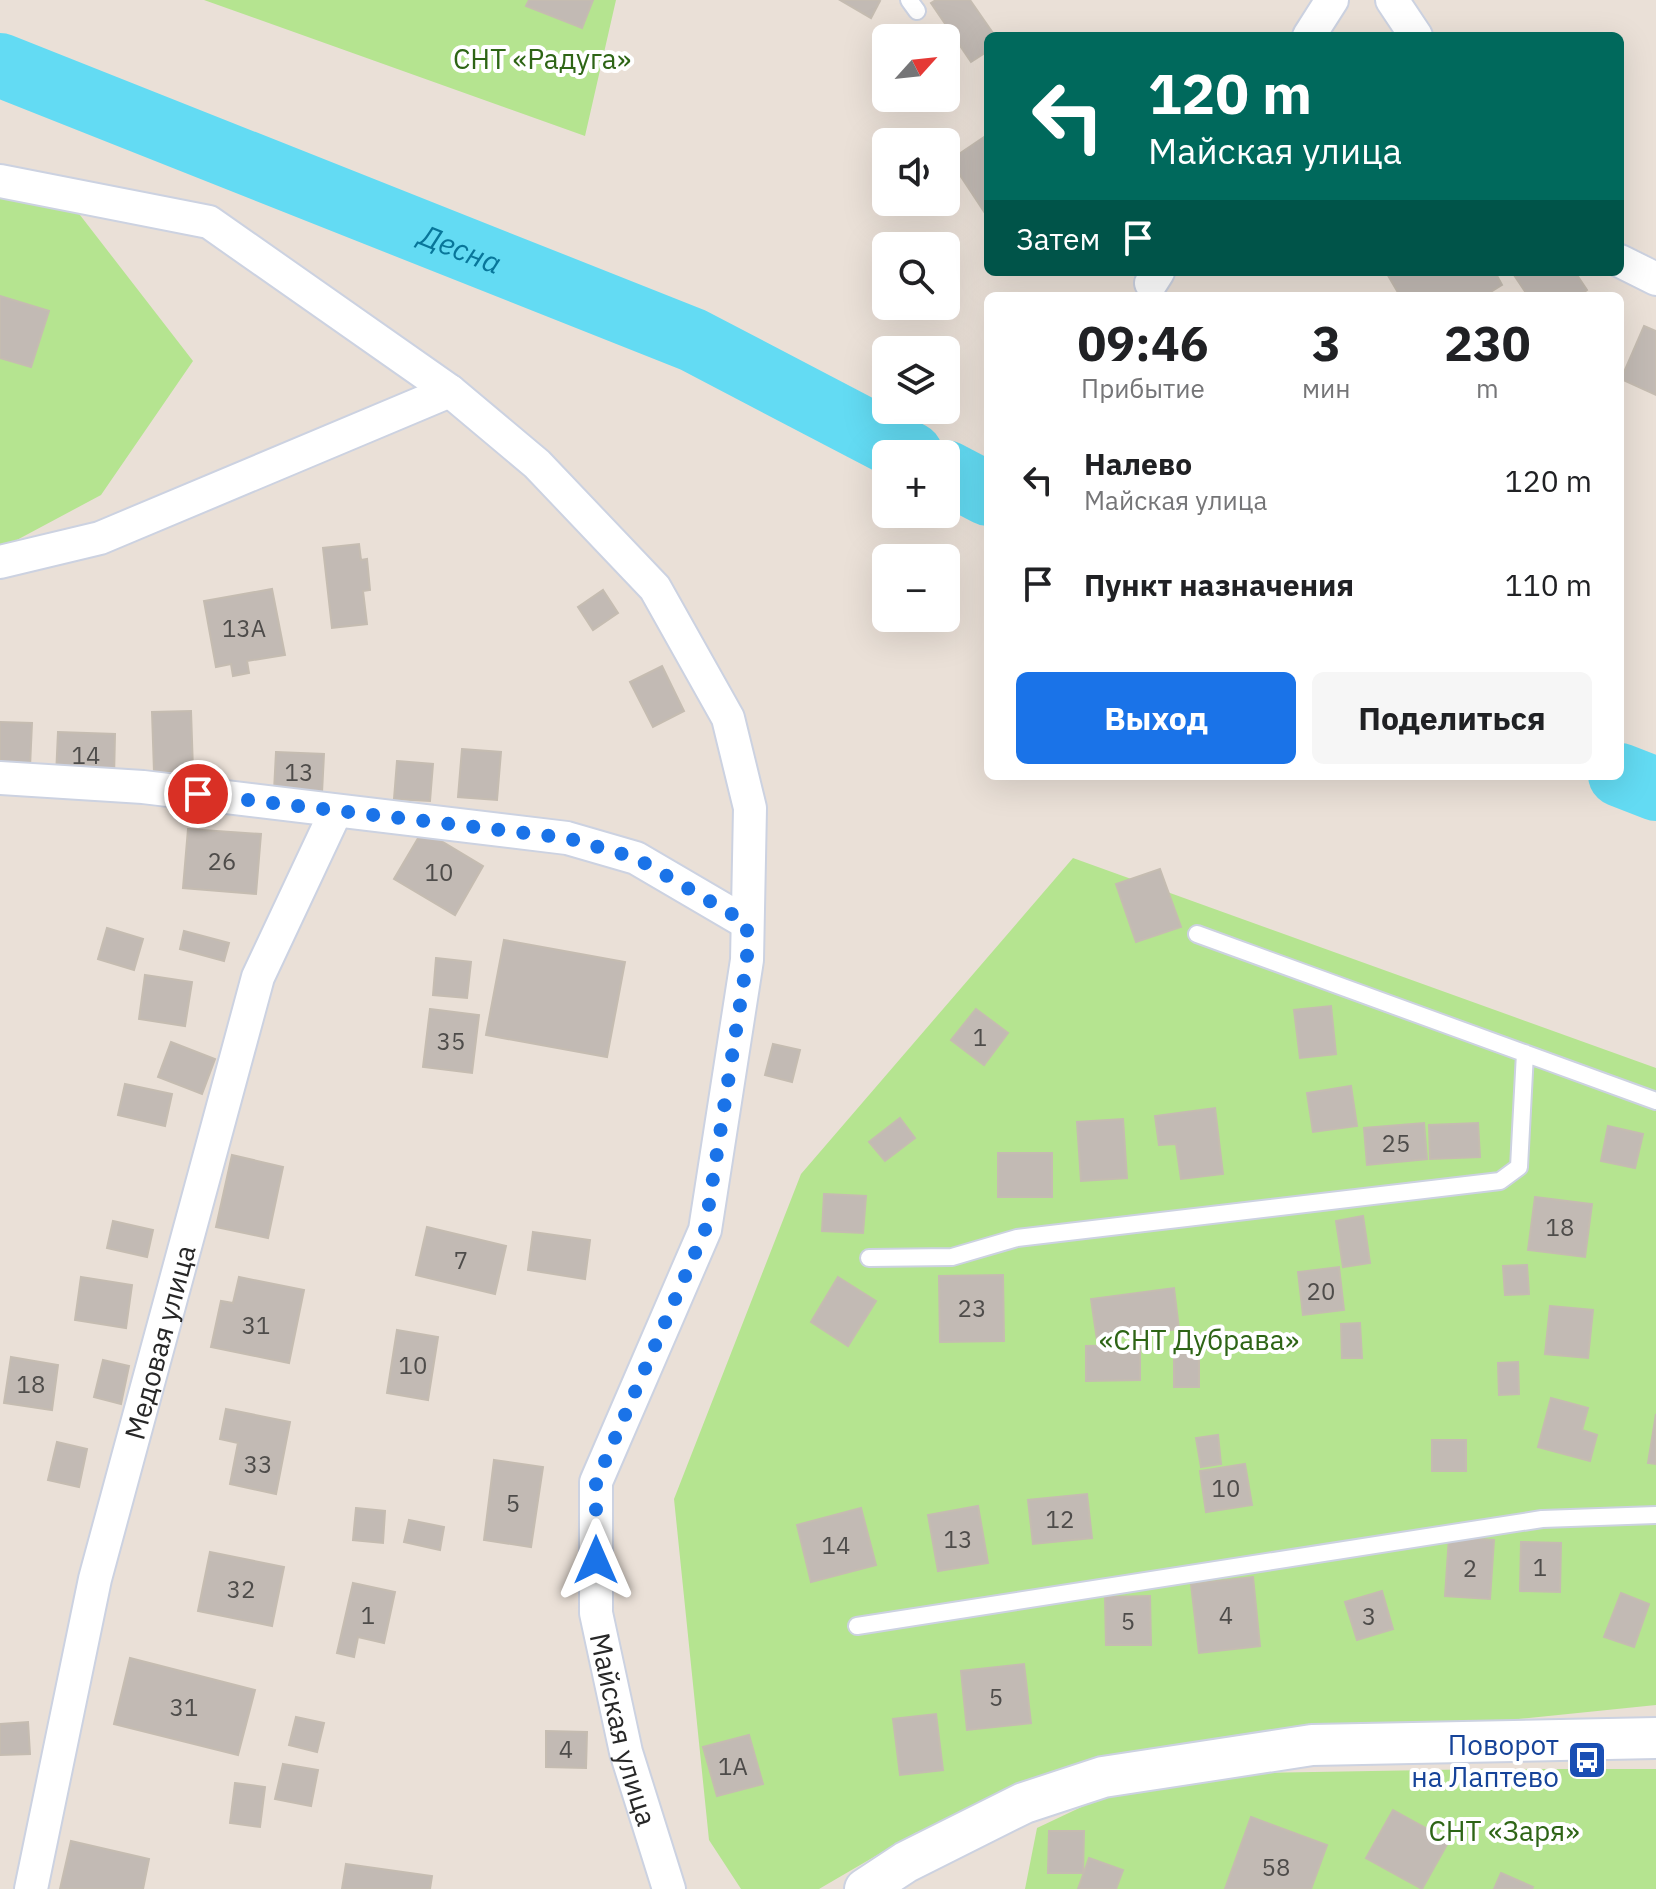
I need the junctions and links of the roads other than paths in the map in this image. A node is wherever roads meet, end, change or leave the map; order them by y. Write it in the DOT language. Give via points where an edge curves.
graph roads {
  1 [pos="1332,0"];
  2 [pos="1392,0"];
  3 [pos="1312,32"];
  4 [pos="1413,32"];
  5 [pos="0,181"];
  6 [pos="1624,263"];
  7 [pos="1656,279"];
  8 [pos="450,391"];
  9 [pos="0,562"];
  10 [pos="0,778"];
  11 [pos="336,811"];
  12 [pos="747,923"];
  13 [pos="1197,934"];
  14 [pos="1525,1053"];
  15 [pos="1656,1101"];
  16 [pos="869,1258"];
  17 [pos="1656,1515"];
  18 [pos="857,1626"];
  19 [pos="1656,1738"];
  20 [pos="31,1889"];
  21 [pos="669,1889"];
  22 [pos="865,1889"];
  1 -- 3 [label="street"];
  2 -- 4 [label="street"];
  5 -- 8 [label="street, Майская улица" via="209,222"];
  6 -- 7 [label="street"];
  8 -- 9 [label="street" via="100,538"];
  8 -- 12 [label="street, Майская улица" via="537,464 655,588 721,705 750,808"];
  10 -- 11 [label="street" via="143,787"];
  11 -- 12 [label="street" via="567,838 636,858"];
  11 -- 20 [label="street, Медовая улица" via="258,977 95,1579"];
  12 -- 21 [label="street, Майская улица" via="747,960 705,1230 596,1482 596,1613 626,1752"];
  13 -- 14 [label="lane"];
  14 -- 15 [label="lane"];
  14 -- 16 [label="lane" via="1519,1167 1500,1181 1017,1238 952,1257"];
  17 -- 18 [label="lane" via="1542,1519"];
  19 -- 22 [label="street" via="1312,1745 1103,1777 1024,1803 906,1862"];
}
